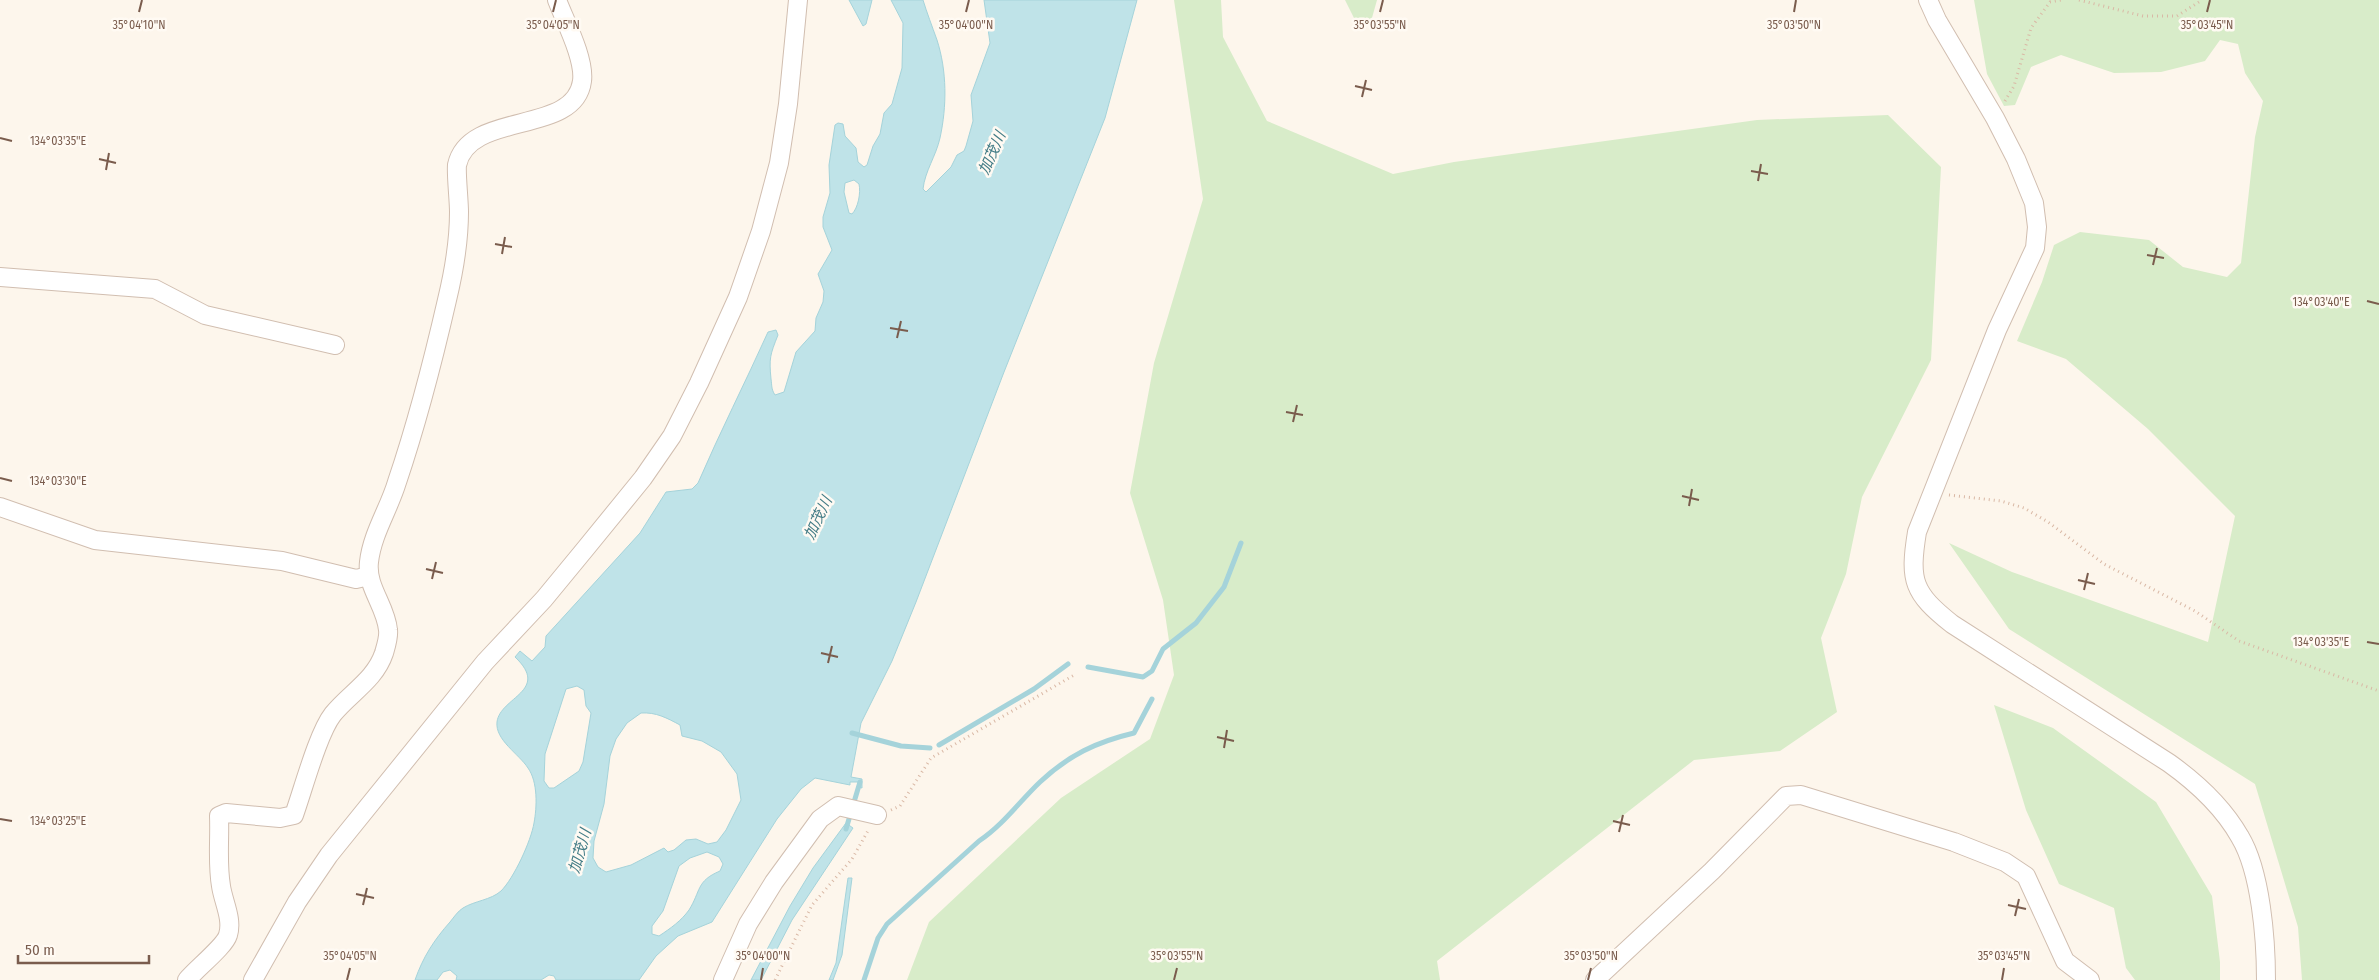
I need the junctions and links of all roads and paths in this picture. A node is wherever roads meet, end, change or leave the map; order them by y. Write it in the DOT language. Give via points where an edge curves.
graph roads {
  1 [pos="558,0"];
  2 [pos="798,0"];
  3 [pos="1928,0"];
  4 [pos="2061,0"];
  5 [pos="2079,0"];
  6 [pos="2202,0"];
  7 [pos="1995,118"];
  8 [pos="0,277"];
  9 [pos="336,345"];
  10 [pos="1932,490"];
  11 [pos="0,507"];
  12 [pos="369,576"];
  13 [pos="1076,674"];
  14 [pos="2379,691"];
  15 [pos="877,816"];
  16 [pos="187,980"];
  17 [pos="253,980"];
  18 [pos="723,980"];
  19 [pos="775,980"];
  20 [pos="1595,980"];
  21 [pos="2090,980"];
  22 [pos="2266,980"];
  1 -- 12 [label="street" via="581,62 582,81 570,104 472,140 461,152 457,167 459,236 447,301 409,446 374,543"];
  2 -- 17 [label="street" via="780,154 761,231 738,297 700,383 672,436 643,478 586,548 485,662 329,855 297,902"];
  3 -- 7 [label="street"];
  4 -- 7 [label="path" via="2050,2 2031,28 2014,86"];
  5 -- 6 [label="path" via="2143,16 2177,16"];
  7 -- 10 [label="street" via="2034,203 2035,248 1997,330"];
  8 -- 9 [label="street" via="155,289 205,315"];
  10 -- 14 [label="path" via="2024,508 2104,564 2195,610 2239,641"];
  10 -- 22 [label="street" via="1917,532 1912,562 1917,589 1930,606 1952,624 2168,763 2194,781 2218,807 2241,838 2254,875 2262,922"];
  11 -- 12 [label="street" via="95,540 282,561 356,579"];
  12 -- 16 [label="street" via="388,631 383,656 370,677 333,714 324,728 294,815 280,818 226,813 219,816 221,884 230,924 228,935"];
  13 -- 15 [label="path" via="931,758 900,806"];
  15 -- 18 [label="street" via="838,806 820,818 748,924"];
  15 -- 19 [label="path" via="852,859 812,905"];
  20 -- 21 [label="street" via="1712,871 1786,796 1801,795 1954,842 2005,862 2026,876 2065,961"];
}
